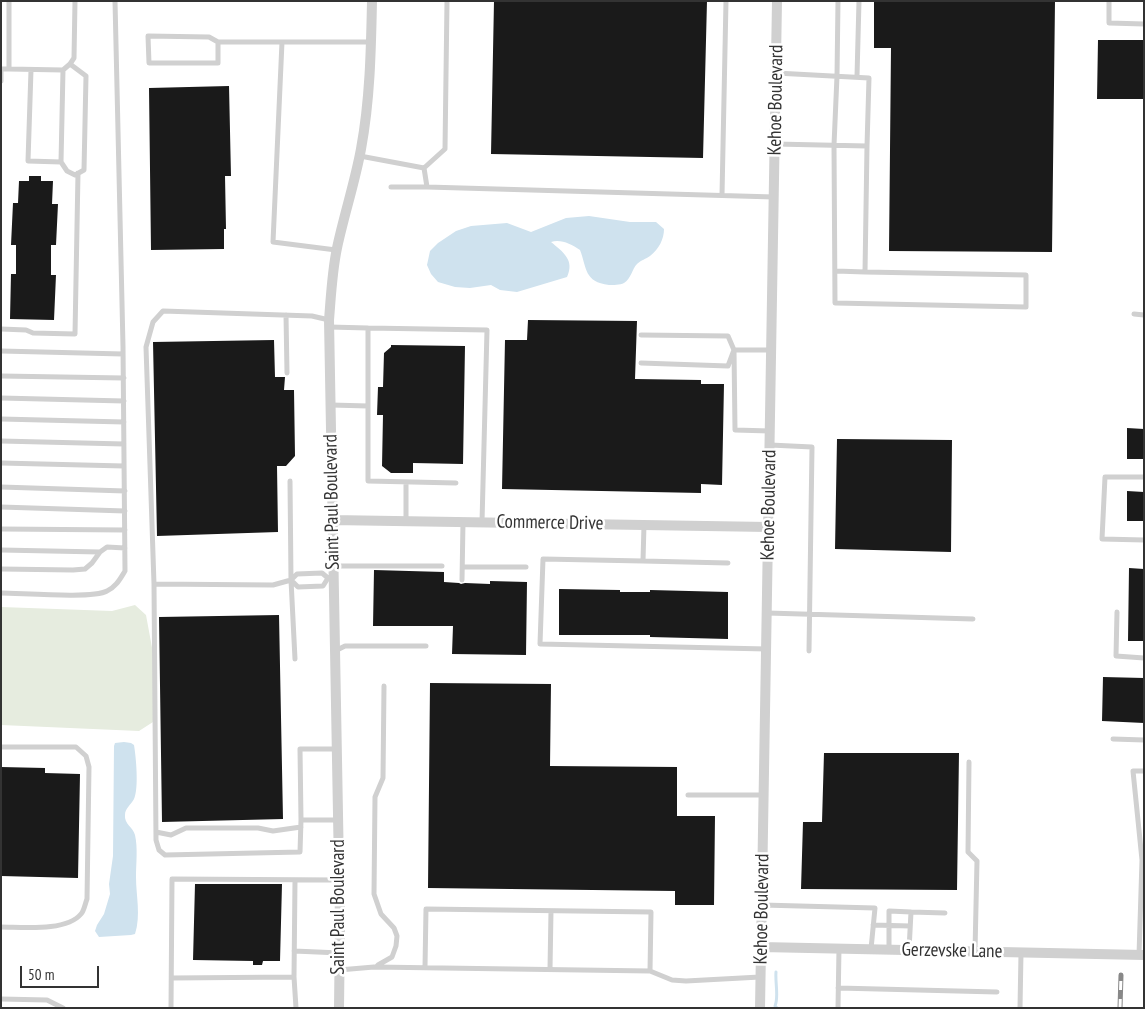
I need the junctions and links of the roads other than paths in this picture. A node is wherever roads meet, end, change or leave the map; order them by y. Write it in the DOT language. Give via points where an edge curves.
graph roads {
  1 [pos="9,1"];
  2 [pos="75,1"];
  3 [pos="115,1"];
  4 [pos="372,1"];
  5 [pos="448,1"];
  6 [pos="726,1"];
  7 [pos="777,1"];
  8 [pos="838,1"];
  9 [pos="859,1"];
  10 [pos="1109,1"];
  11 [pos="1144,24"];
  12 [pos="218,42"];
  13 [pos="282,42"];
  14 [pos="371,42"];
  15 [pos="70,64"];
  16 [pos="9,69"];
  17 [pos="31,70"];
  18 [pos="63,70"];
  19 [pos="776,73"];
  20 [pos="837,76"];
  21 [pos="857,76"];
  22 [pos="1,81"];
  23 [pos="775,144"];
  24 [pos="834,145"];
  25 [pos="867,146"];
  26 [pos="360,156"];
  27 [pos="61,162"];
  28 [pos="424,168"];
  29 [pos="78,173"];
  30 [pos="391,187"];
  31 [pos="427,187"];
  32 [pos="722,194"];
  33 [pos="774,197"];
  34 [pos="337,250"];
  35 [pos="836,271"];
  36 [pos="865,272"];
  37 [pos="1134,314"];
  38 [pos="286,315"];
  39 [pos="1144,315"];
  40 [pos="329,323"];
  41 [pos="368,328"];
  42 [pos="1,329"];
  43 [pos="641,335"];
  44 [pos="734,350"];
  45 [pos="771,350"];
  46 [pos="1,351"];
  47 [pos="124,354"];
  48 [pos="641,363"];
  49 [pos="287,372"];
  50 [pos="1,376"];
  51 [pos="124,378"];
  52 [pos="1,398"];
  53 [pos="124,401"];
  54 [pos="330,405"];
  55 [pos="368,406"];
  56 [pos="1,420"];
  57 [pos="124,422"];
  58 [pos="770,431"];
  59 [pos="1,441"];
  60 [pos="124,444"];
  61 [pos="770,445"];
  62 [pos="1,463"];
  63 [pos="124,466"];
  64 [pos="1144,477"];
  65 [pos="290,481"];
  66 [pos="406,482"];
  67 [pos="456,483"];
  68 [pos="1,487"];
  69 [pos="125,491"];
  70 [pos="1,507"];
  71 [pos="125,511"];
  72 [pos="332,520"];
  73 [pos="406,521"];
  74 [pos="463,522"];
  75 [pos="482,522"];
  76 [pos="644,525"];
  77 [pos="768,527"];
  78 [pos="1,529"];
  79 [pos="125,530"];
  80 [pos="1144,540"];
  81 [pos="125,548"];
  82 [pos="1,550"];
  83 [pos="100,552"];
  84 [pos="643,561"];
  85 [pos="728,563"];
  86 [pos="333,566"];
  87 [pos="442,566"];
  88 [pos="463,567"];
  89 [pos="526,567"];
  90 [pos="1,569"];
  91 [pos="331,578"];
  92 [pos="291,580"];
  93 [pos="462,580"];
  94 [pos="154,584"];
  95 [pos="1,593"];
  96 [pos="767,612"];
  97 [pos="1117,612"];
  98 [pos="811,614"];
  99 [pos="973,619"];
  100 [pos="426,646"];
  101 [pos="767,649"];
  102 [pos="335,651"];
  103 [pos="809,651"];
  104 [pos="1144,658"];
  105 [pos="296,659"];
  106 [pos="384,686"];
  107 [pos="1113,739"];
  108 [pos="1144,740"];
  109 [pos="1,746"];
  110 [pos="337,749"];
  111 [pos="969,762"];
  112 [pos="1144,772"];
  113 [pos="688,795"];
  114 [pos="764,795"];
  115 [pos="302,820"];
  116 [pos="338,820"];
  117 [pos="301,827"];
  118 [pos="156,832"];
  119 [pos="295,880"];
  120 [pos="339,880"];
  121 [pos="762,905"];
  122 [pos="551,911"];
  123 [pos="911,912"];
  124 [pos="945,913"];
  125 [pos="1142,921"];
  126 [pos="873,925"];
  127 [pos="1,926"];
  128 [pos="889,926"];
  129 [pos="910,926"];
  130 [pos="761,947"];
  131 [pos="839,948"];
  132 [pos="872,949"];
  133 [pos="889,949"];
  134 [pos="909,950"];
  135 [pos="294,951"];
  136 [pos="975,951"];
  137 [pos="340,952"];
  138 [pos="1021,952"];
  139 [pos="1141,955"];
  140 [pos="374,967"];
  141 [pos="426,967"];
  142 [pos="550,969"];
  143 [pos="339,970"];
  144 [pos="650,971"];
  145 [pos="294,977"];
  146 [pos="760,977"];
  147 [pos="172,978"];
  148 [pos="838,988"];
  149 [pos="997,992"];
  150 [pos="1,999"];
  151 [pos="63,1008"];
  152 [pos="171,1008"];
  153 [pos="296,1008"];
  154 [pos="339,1008"];
  155 [pos="760,1008"];
  156 [pos="838,1008"];
  157 [pos="1020,1008"];
  1 -- 16 [label="lane"];
  2 -- 15 [label="lane" via="74,58"];
  3 -- 47 [label="lane"];
  4 -- 14 [label="street, Saint Paul Boulevard"];
  5 -- 28 [label="lane" via="445,149"];
  6 -- 32 [label="lane"];
  7 -- 19 [label="street, Kehoe Boulevard"];
  8 -- 20 [label="lane"];
  9 -- 21 [label="lane"];
  10 -- 11 [label="lane" via="1109,23"];
  12 -- 12 [label="lane" via="218,63 149,63 148,36 209,37"];
  12 -- 13 [label="lane"];
  13 -- 14 [label="lane"];
  13 -- 34 [label="lane" via="273,242"];
  14 -- 26 [label="street, Saint Paul Boulevard" via="369,95"];
  15 -- 18 [label="lane"];
  15 -- 29 [label="lane" via="86,76 84,170"];
  16 -- 17 [label="lane"];
  16 -- 22 [label="lane" via="2,69"];
  17 -- 18 [label="lane"];
  17 -- 27 [label="lane" via="28,161"];
  18 -- 27 [label="lane"];
  19 -- 20 [label="lane"];
  19 -- 23 [label="street, Kehoe Boulevard"];
  20 -- 21 [label="lane"];
  20 -- 24 [label="lane"];
  21 -- 25 [label="lane" via="869,78"];
  23 -- 24 [label="lane"];
  23 -- 33 [label="street, Kehoe Boulevard"];
  24 -- 25 [label="lane"];
  24 -- 35 [label="lane"];
  25 -- 36 [label="lane"];
  26 -- 28 [label="lane"];
  26 -- 34 [label="street, Saint Paul Boulevard"];
  27 -- 29 [label="lane" via="67,171 75,175"];
  28 -- 31 [label="lane"];
  29 -- 42 [label="lane" via="74,334"];
  30 -- 31 [label="lane"];
  31 -- 32 [label="lane"];
  32 -- 33 [label="lane"];
  33 -- 45 [label="street, Kehoe Boulevard"];
  34 -- 40 [label="street, Saint Paul Boulevard"];
  35 -- 36 [label="lane"];
  35 -- 36 [label="lane" via="835,303 1026,307 1026,275"];
  37 -- 39 [label="lane"];
  38 -- 40 [label="lane" via="312,316"];
  38 -- 49 [label="lane"];
  38 -- 94 [label="lane" via="164,312 153,322 146,347"];
  40 -- 41 [label="lane"];
  40 -- 54 [label="street, Saint Paul Boulevard"];
  41 -- 55 [label="lane"];
  41 -- 75 [label="lane" via="487,330"];
  43 -- 44 [label="lane" via="728,336"];
  44 -- 45 [label="lane"];
  44 -- 48 [label="lane" via="728,366"];
  44 -- 58 [label="lane" via="735,430"];
  45 -- 58 [label="street, Kehoe Boulevard"];
  46 -- 47 [label="lane"];
  47 -- 51 [label="lane"];
  50 -- 51 [label="lane"];
  51 -- 53 [label="lane"];
  52 -- 53 [label="lane"];
  53 -- 57 [label="lane"];
  54 -- 55 [label="lane"];
  54 -- 72 [label="street, Saint Paul Boulevard"];
  55 -- 66 [label="lane" via="368,481"];
  56 -- 57 [label="lane"];
  57 -- 60 [label="lane"];
  58 -- 61 [label="street, Kehoe Boulevard"];
  59 -- 60 [label="lane"];
  60 -- 63 [label="lane"];
  61 -- 77 [label="street, Kehoe Boulevard"];
  61 -- 98 [label="lane" via="812,447"];
  62 -- 63 [label="lane"];
  63 -- 69 [label="lane"];
  64 -- 80 [label="lane" via="1105,477 1102,539"];
  65 -- 92 [label="lane"];
  66 -- 67 [label="lane"];
  66 -- 73 [label="lane"];
  68 -- 69 [label="lane"];
  69 -- 71 [label="lane"];
  70 -- 71 [label="lane"];
  71 -- 79 [label="lane"];
  72 -- 73 [label="street, Commerce Drive"];
  72 -- 86 [label="street, Saint Paul Boulevard"];
  73 -- 74 [label="street, Commerce Drive"];
  74 -- 75 [label="street, Commerce Drive"];
  74 -- 88 [label="lane"];
  75 -- 76 [label="street, Commerce Drive"];
  76 -- 77 [label="street, Commerce Drive"];
  76 -- 84 [label="lane"];
  77 -- 96 [label="street, Kehoe Boulevard"];
  78 -- 79 [label="lane"];
  79 -- 81 [label="lane"];
  81 -- 83 [label="lane" via="107,548"];
  81 -- 95 [label="lane" via="125,572 106,592 90,595"];
  82 -- 83 [label="lane"];
  83 -- 90 [label="lane" via="85,568"];
  84 -- 85 [label="lane"];
  84 -- 101 [label="lane" via="543,559 540,644"];
  86 -- 87 [label="lane"];
  86 -- 91 [label="street, Saint Paul Boulevard"];
  88 -- 89 [label="lane"];
  88 -- 93 [label="lane"];
  91 -- 92 [label="lane" via="322,573 297,574"];
  91 -- 92 [label="lane" via="323,586 298,587"];
  91 -- 102 [label="street, Saint Paul Boulevard"];
  92 -- 94 [label="lane" via="273,586"];
  92 -- 105 [label="lane"];
  94 -- 118 [label="lane"];
  96 -- 98 [label="lane"];
  96 -- 101 [label="street, Kehoe Boulevard"];
  97 -- 104 [label="lane" via="1116,656"];
  98 -- 99 [label="lane"];
  98 -- 103 [label="lane"];
  100 -- 102 [label="lane" via="345,646"];
  101 -- 114 [label="street, Kehoe Boulevard"];
  102 -- 110 [label="street, Saint Paul Boulevard"];
  106 -- 140 [label="lane" via="383,778 375,797 374,894 381,914 397,936 392,957"];
  107 -- 108 [label="lane"];
  109 -- 127 [label="lane" via="76,747 86,756 89,767 87,899 81,914 69,923 51,928"];
  110 -- 115 [label="lane" via="300,750"];
  110 -- 116 [label="street, Saint Paul Boulevard"];
  111 -- 136 [label="lane" via="968,852 977,861"];
  112 -- 125 [label="lane" via="1133,771 1142,860"];
  113 -- 114 [label="lane"];
  114 -- 121 [label="street, Kehoe Boulevard"];
  115 -- 116 [label="lane"];
  115 -- 117 [label="lane"];
  116 -- 120 [label="street, Saint Paul Boulevard"];
  117 -- 118 [label="lane" via="273,831 186,828 171,835"];
  117 -- 118 [label="lane" via="300,852 165,855 159,850"];
  119 -- 120 [label="lane"];
  119 -- 135 [label="lane"];
  119 -- 147 [label="lane" via="172,879"];
  120 -- 137 [label="street, Saint Paul Boulevard"];
  121 -- 126 [label="lane" via="875,908"];
  121 -- 130 [label="street, Kehoe Boulevard"];
  122 -- 141 [label="lane" via="426,909"];
  122 -- 142 [label="lane"];
  122 -- 144 [label="lane" via="651,912"];
  123 -- 124 [label="lane"];
  123 -- 128 [label="lane" via="889,911"];
  123 -- 129 [label="lane"];
  125 -- 139 [label="lane"];
  126 -- 128 [label="lane"];
  126 -- 132 [label="lane"];
  128 -- 129 [label="lane"];
  128 -- 133 [label="lane"];
  129 -- 134 [label="lane"];
  130 -- 131 [label="street, Gerzevske Lane"];
  130 -- 146 [label="street, Kehoe Boulevard"];
  131 -- 132 [label="street, Gerzevske Lane"];
  131 -- 148 [label="lane"];
  132 -- 133 [label="street, Gerzevske Lane"];
  133 -- 134 [label="street, Gerzevske Lane"];
  134 -- 136 [label="street, Gerzevske Lane"];
  135 -- 137 [label="lane"];
  135 -- 145 [label="lane"];
  136 -- 138 [label="street, Gerzevske Lane"];
  137 -- 143 [label="street, Saint Paul Boulevard"];
  138 -- 139 [label="street, Gerzevske Lane"];
  138 -- 157 [label="lane"];
  140 -- 141 [label="lane"];
  140 -- 143 [label="lane"];
  141 -- 142 [label="lane"];
  142 -- 144 [label="lane"];
  143 -- 154 [label="street, Saint Paul Boulevard"];
  144 -- 146 [label="lane" via="672,980 686,981"];
  145 -- 147 [label="lane"];
  145 -- 153 [label="lane"];
  146 -- 155 [label="street, Kehoe Boulevard"];
  147 -- 152 [label="lane"];
  148 -- 149 [label="lane"];
  148 -- 156 [label="lane"];
  150 -- 151 [label="lane" via="47,1000"];
}
